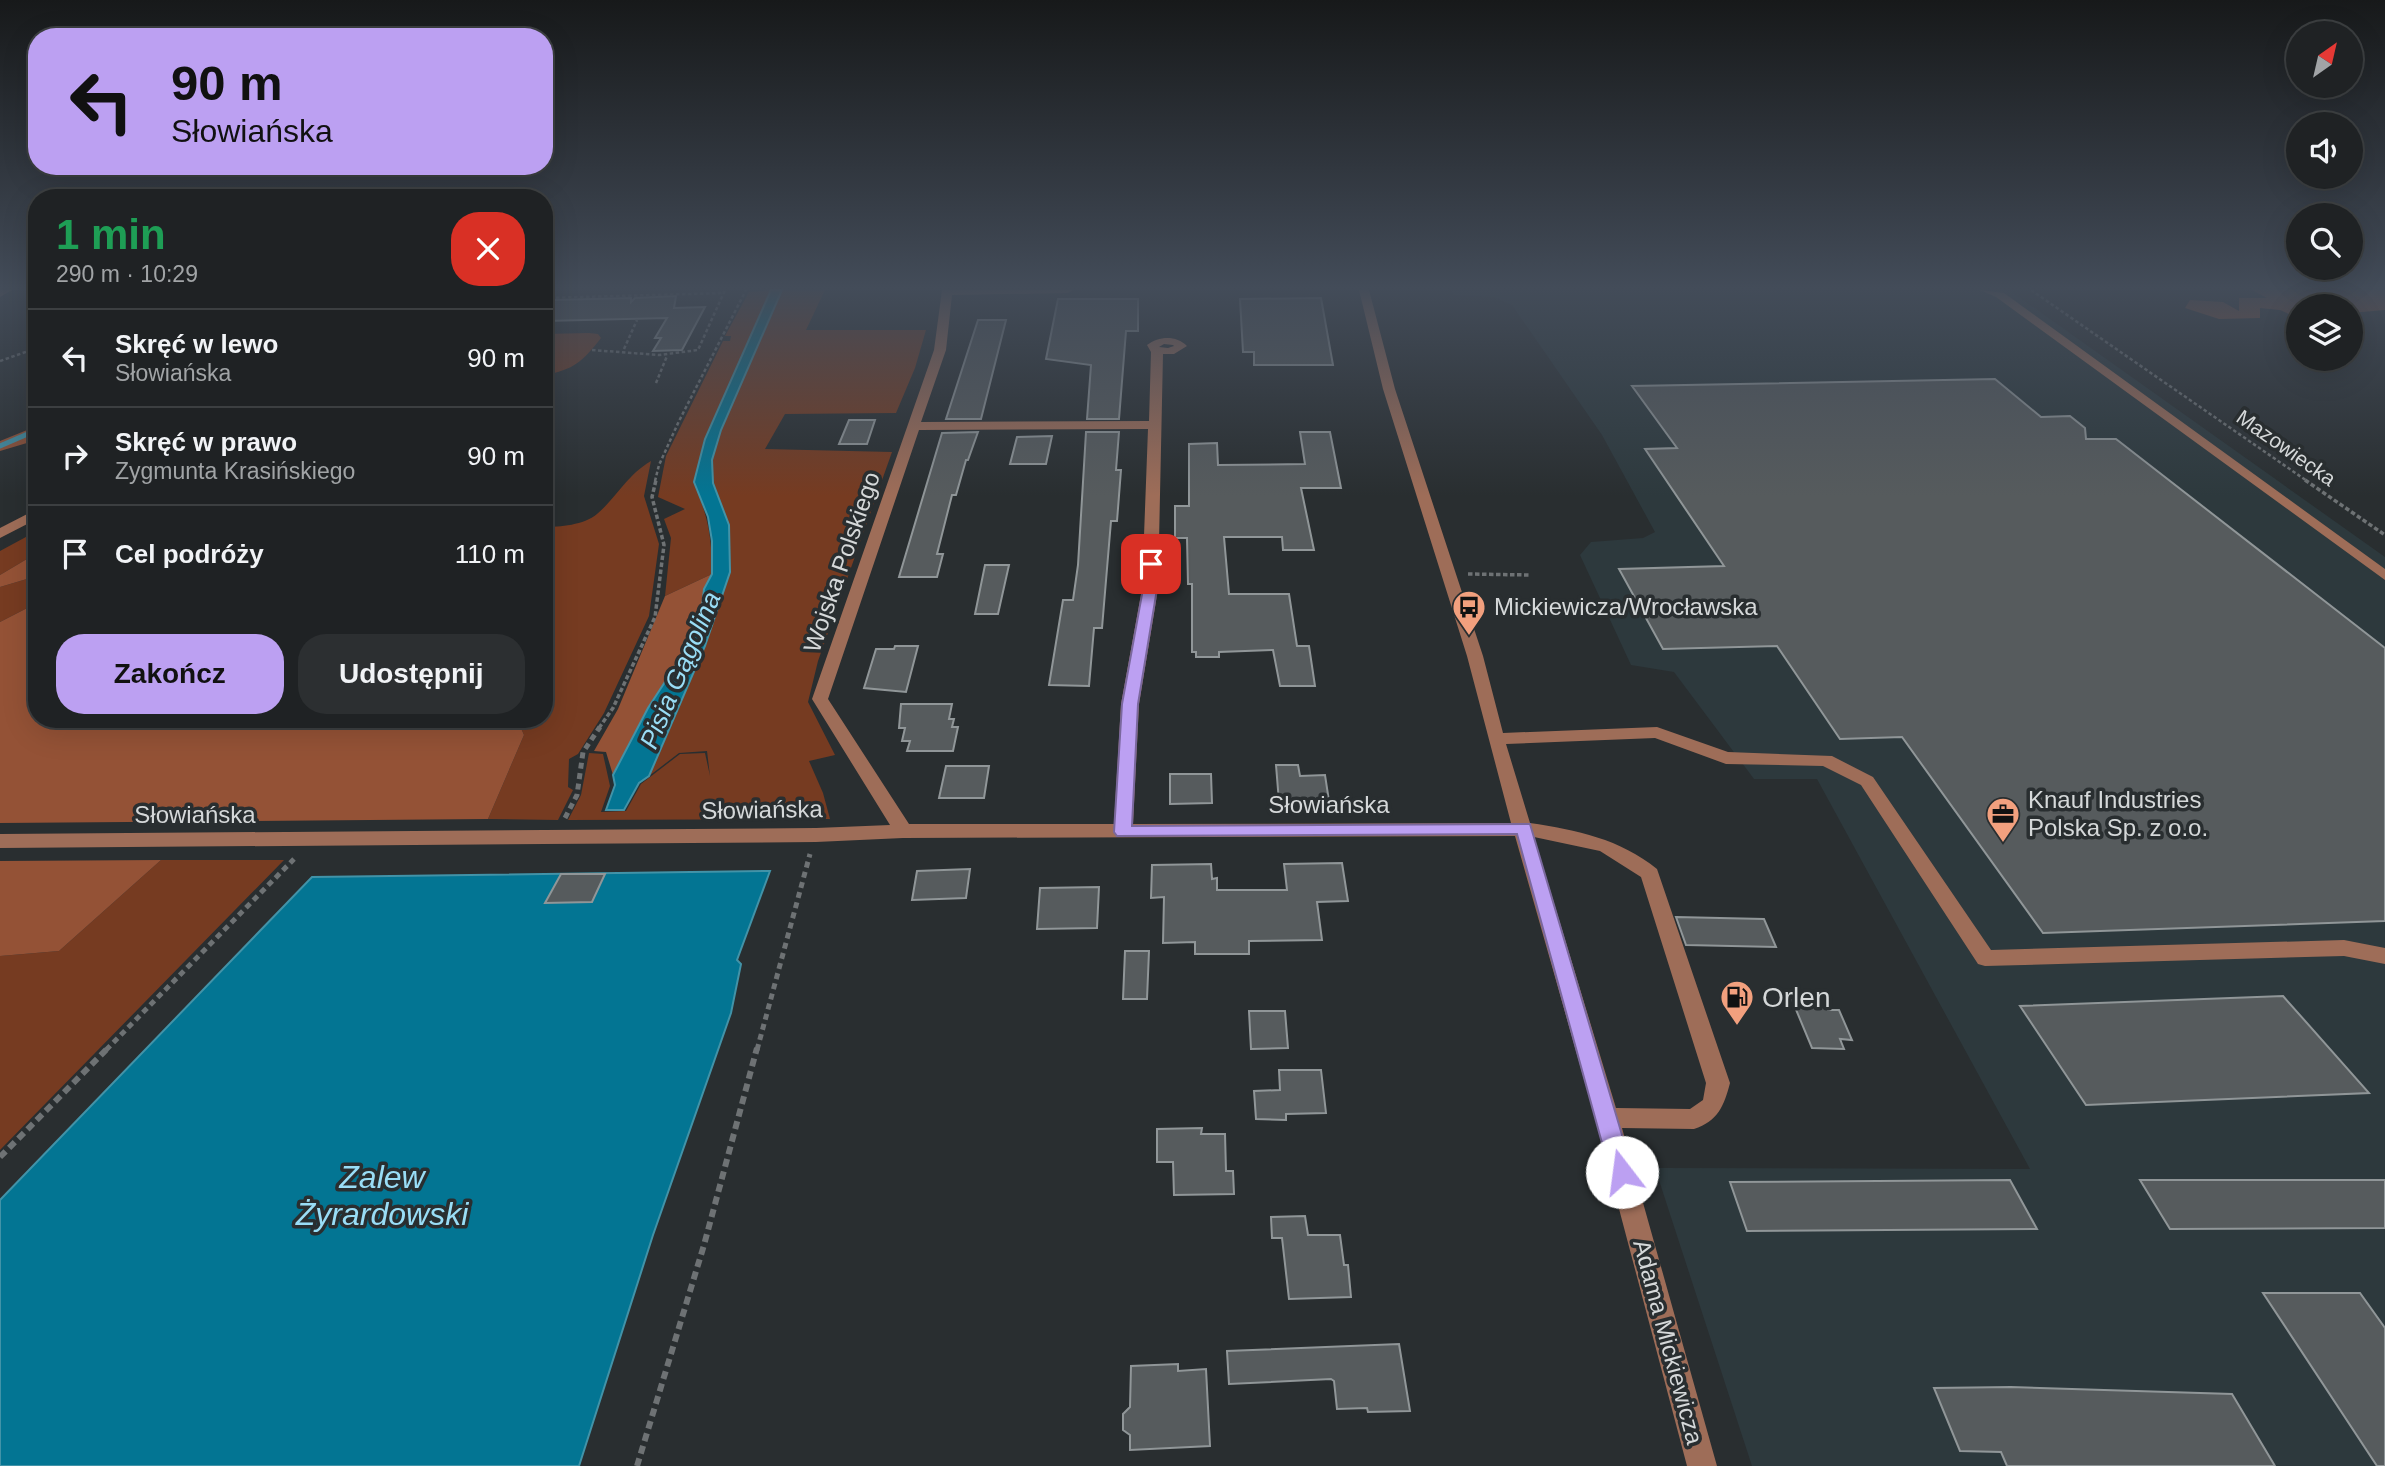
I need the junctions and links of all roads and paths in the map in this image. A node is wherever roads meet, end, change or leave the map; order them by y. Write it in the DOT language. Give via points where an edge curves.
graph roads {
  1 [pos="666,358"];
  2 [pos="711,358"];
  3 [pos="937,358"];
  4 [pos="1157,358"];
  5 [pos="1381,358"];
  6 [pos="2087,358"];
  7 [pos="2130,358"];
  8 [pos="656,383"];
  9 [pos="1155,425"];
  10 [pos="913,426"];
  11 [pos="28,518"];
  12 [pos="0,534"];
  13 [pos="2385,535"];
  14 [pos="1467,573"];
  15 [pos="1530,575"];
  16 [pos="2385,576"];
  17 [pos="1496,739"];
  18 [pos="562,823"];
  19 [pos="1524,828"];
  20 [pos="903,831"];
  21 [pos="1123,832"];
  22 [pos="0,841"];
  23 [pos="811,848"];
  24 [pos="302,851"];
  25 [pos="2385,956"];
  26 [pos="1607,1118"];
  27 [pos="0,1157"];
  28 [pos="637,1466"];
  29 [pos="1702,1466"];
  1 -- 8 [label="path"];
  2 -- 18 [label="path" via="659,465 652,497 664,545 655,617 612,708 583,752 577,794"];
  3 -- 10 [label="street, Wojska Polskiego"];
  4 -- 9 [label="street"];
  5 -- 17 [label="street, Adama Mickiewicza" via="1475,656"];
  6 -- 16 [label="street"];
  7 -- 13 [label="path, Mazowiecka"];
  9 -- 10 [label="street"];
  9 -- 21 [label="street" via="1150,589 1130,704"];
  10 -- 20 [label="street, Wojska Polskiego" via="820,699"];
  11 -- 12 [label="street"];
  14 -- 15 [label="path"];
  17 -- 19 [label="street, Adama Mickiewicza"];
  17 -- 25 [label="street" via="1657,732 1726,758 1826,760 1867,782 1985,958 2344,948"];
  19 -- 21 [label="street, Słowiańska"];
  19 -- 26 [label="street, Adama Mickiewicza"];
  19 -- 26 [label="street, Słowiańska" via="1604,844 1634,859 1650,874 1718,1083 1713,1105 1694,1119"];
  20 -- 21 [label="street, Słowiańska"];
  20 -- 22 [label="street, Słowiańska"];
  23 -- 28 [label="path" via="704,1245"];
  24 -- 27 [label="path"];
  26 -- 29 [label="street, Adama Mickiewicza"];
}
